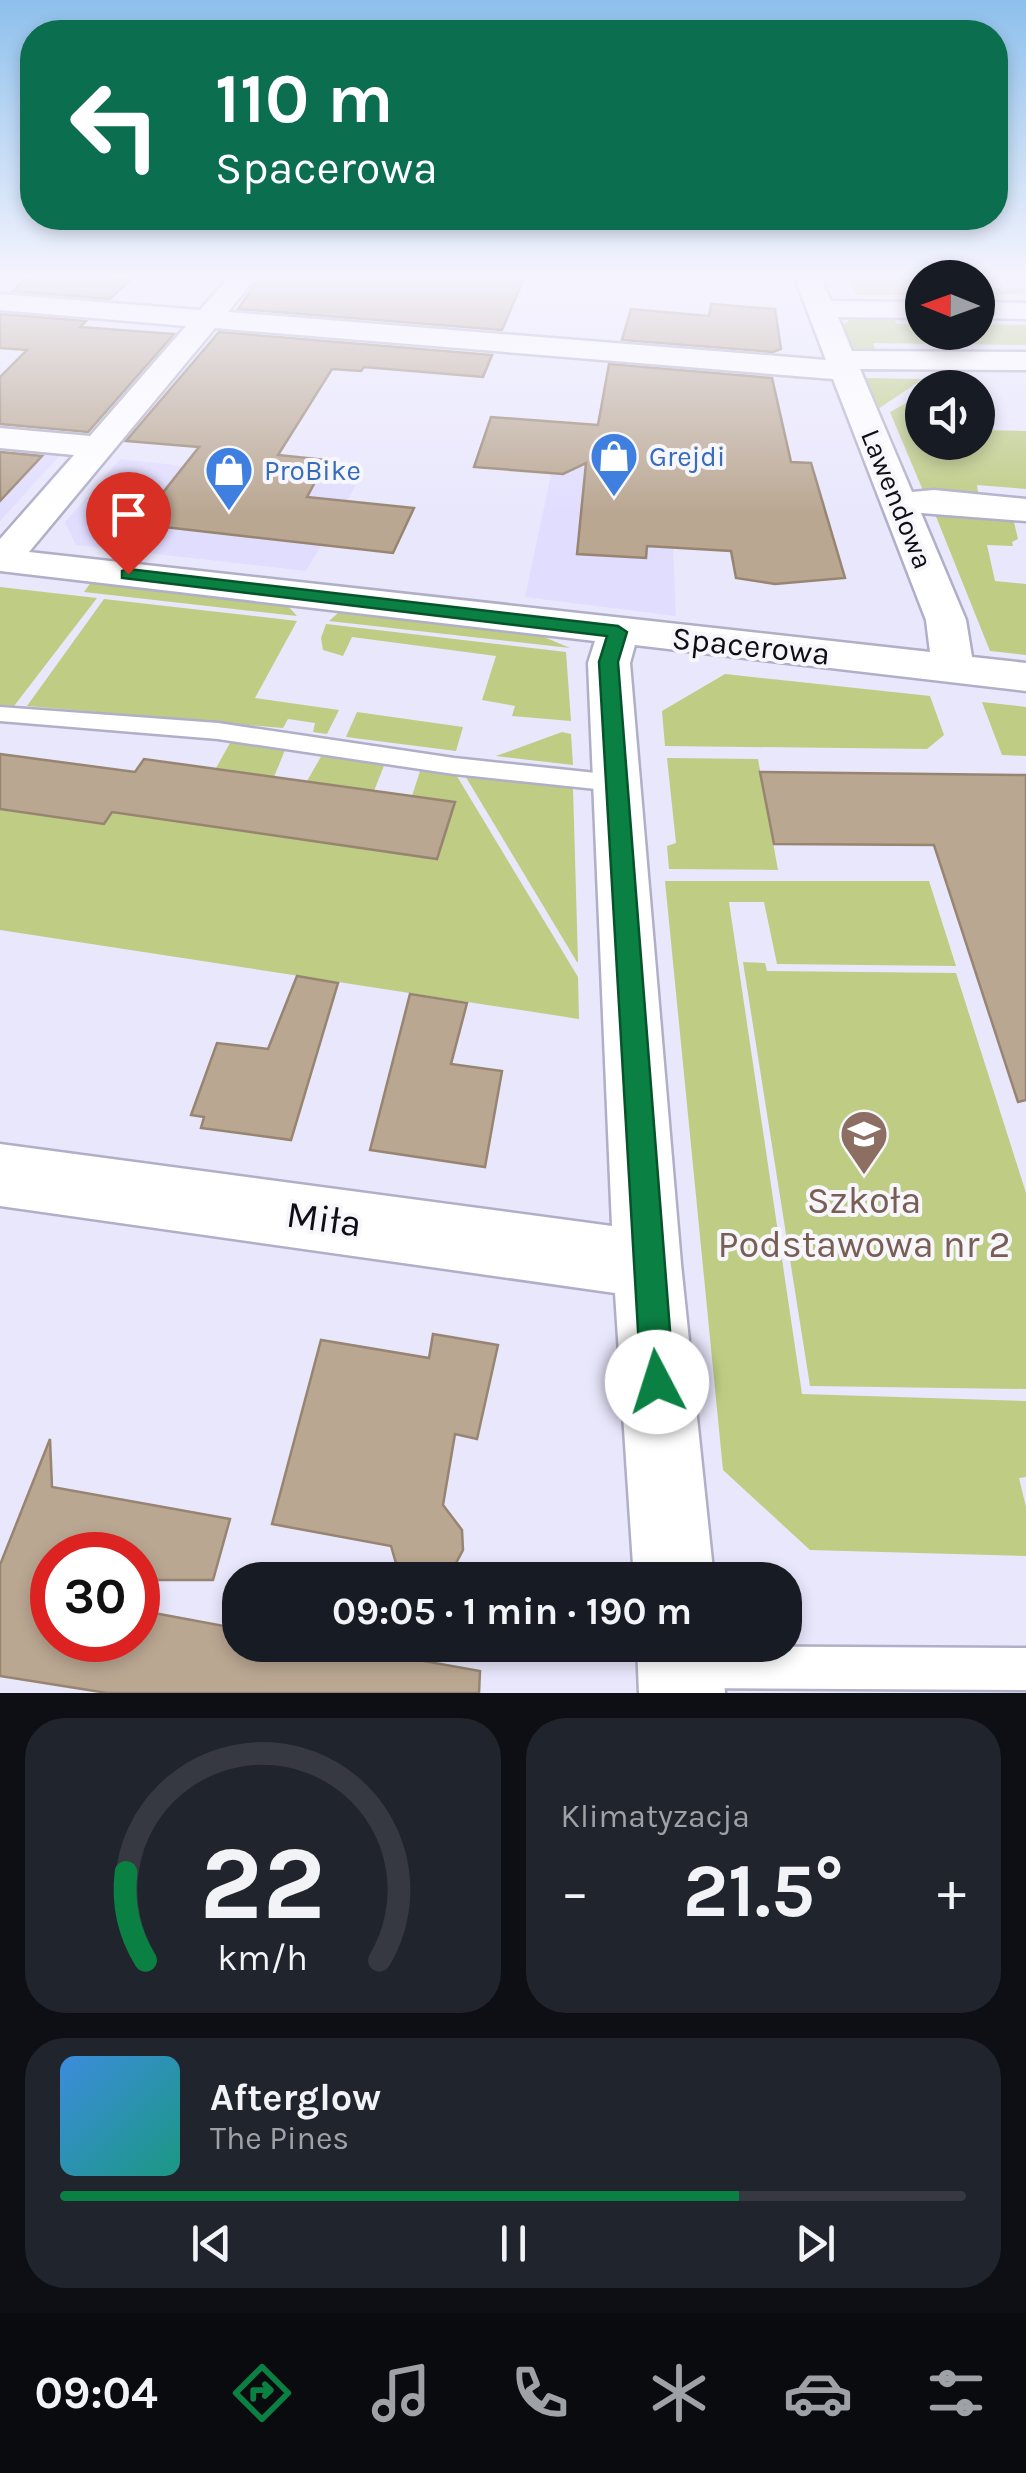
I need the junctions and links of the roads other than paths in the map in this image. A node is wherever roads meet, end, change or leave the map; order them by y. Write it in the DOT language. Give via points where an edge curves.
graph roads {
  1 [pos="176,355"];
  2 [pos="705,355"];
  3 [pos="839,355"];
  4 [pos="1026,361"];
  5 [pos="843,365"];
  6 [pos="0,438"];
  7 [pos="99,447"];
  8 [pos="899,504"];
  9 [pos="1026,510"];
  10 [pos="1,560"];
  11 [pos="618,632"];
  12 [pos="953,668"];
  13 [pos="1026,676"];
  14 [pos="0,714"];
  15 [pos="615,783"];
  16 [pos="0,1174"];
  17 [pos="647,1264"];
  18 [pos="672,1562"];
  19 [pos="681,1668"];
  20 [pos="1026,1669"];
  1 -- 7 [label="street"];
  2 -- 5 [label="street"];
  3 -- 5 [label="street, Lawendowa"];
  4 -- 5 [label="street"];
  5 -- 8 [label="street, Lawendowa"];
  6 -- 7 [label="street"];
  7 -- 10 [label="street"];
  8 -- 9 [label="street"];
  8 -- 12 [label="street, Lawendowa" via="946,620"];
  10 -- 11 [label="street, Spacerowa"];
  11 -- 12 [label="street, Spacerowa"];
  11 -- 15 [label="street" via="608,662"];
  12 -- 13 [label="street, Spacerowa"];
  14 -- 15 [label="lane" via="218,731"];
  15 -- 17 [label="street"];
  16 -- 17 [label="street, Miła"];
  17 -- 18 [label="street"];
  19 -- 20 [label="lane"];
}
